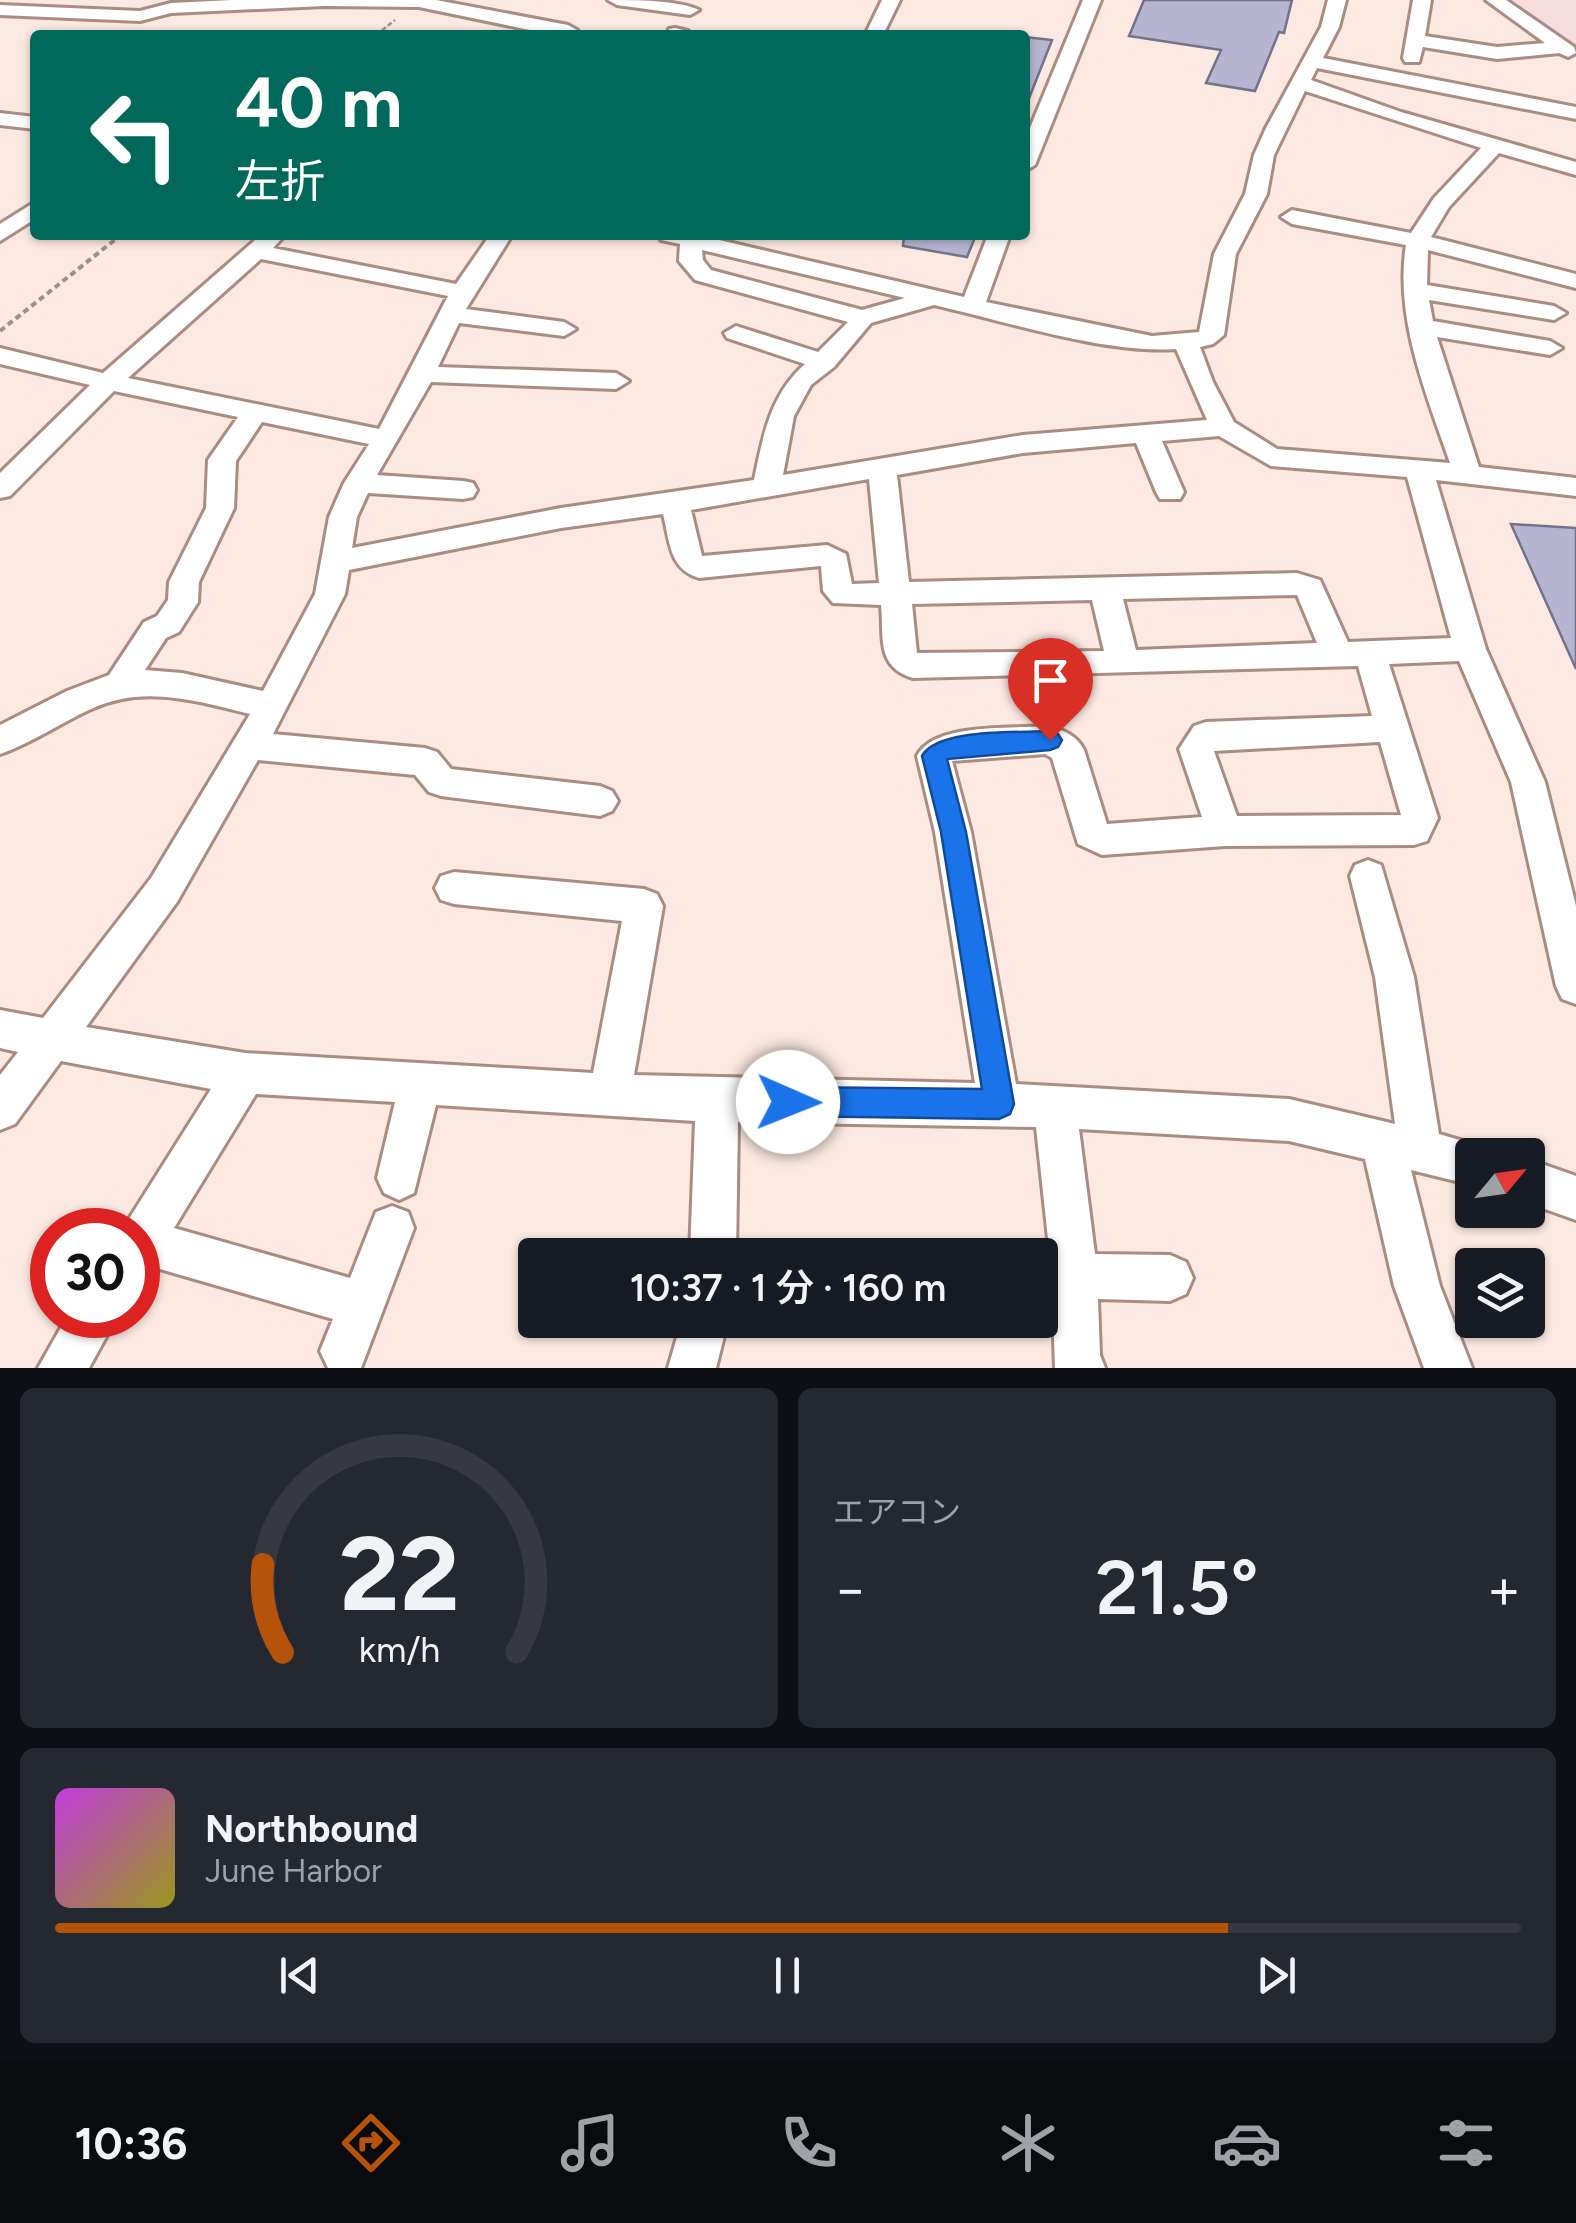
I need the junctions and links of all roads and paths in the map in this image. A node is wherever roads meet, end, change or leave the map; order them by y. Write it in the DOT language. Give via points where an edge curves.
graph roads {
  1 [pos="617,0"];
  2 [pos="890,0"];
  3 [pos="1092,0"];
  4 [pos="1337,0"];
  5 [pos="1422,0"];
  6 [pos="1495,0"];
  7 [pos="417,1"];
  8 [pos="316,2"];
  9 [pos="259,3"];
  10 [pos="176,4"];
  11 [pos="697,5"];
  12 [pos="0,10"];
  13 [pos="140,16"];
  14 [pos="354,16"];
  15 [pos="398,18"];
  16 [pos="298,21"];
  17 [pos="569,29"];
  18 [pos="125,30"];
  19 [pos="382,30"];
  20 [pos="680,30"];
  21 [pos="876,30"];
  22 [pos="1416,40"];
  23 [pos="1569,52"];
  24 [pos="1310,62"];
  25 [pos="1409,80"];
  26 [pos="1298,82"];
  27 [pos="1030,102"];
  28 [pos="1052,105"];
  29 [pos="1382,110"];
  30 [pos="1576,114"];
  31 [pos="0,120"];
  32 [pos="30,120"];
  33 [pos="1495,145"];
  34 [pos="1030,153"];
  35 [pos="1576,168"];
  36 [pos="30,213"];
  37 [pos="1292,217"];
  38 [pos="0,234"];
  39 [pos="115,240"];
  40 [pos="498,240"];
  41 [pos="680,240"];
  42 [pos="684,240"];
  43 [pos="996,240"];
  44 [pos="1418,241"];
  45 [pos="265,243"];
  46 [pos="1576,281"];
  47 [pos="1418,291"];
  48 [pos="936,296"];
  49 [pos="457,304"];
  50 [pos="974,304"];
  51 [pos="1554,313"];
  52 [pos="862,318"];
  53 [pos="1423,326"];
  54 [pos="0,331"];
  55 [pos="553,332"];
  56 [pos="736,333"];
  57 [pos="1186,342"];
  58 [pos="1550,348"];
  59 [pos="0,356"];
  60 [pos="824,362"];
  61 [pos="424,374"];
  62 [pos="108,382"];
  63 [pos="616,382"];
  64 [pos="254,414"];
  65 [pos="1224,427"];
  66 [pos="1146,434"];
  67 [pos="386,439"];
  68 [pos="882,466"];
  69 [pos="1420,468"];
  70 [pos="1468,475"];
  71 [pos="358,483"];
  72 [pos="767,484"];
  73 [pos="1576,487"];
  74 [pos="0,488"];
  75 [pos="463,490"];
  76 [pos="1170,492"];
  77 [pos="675,503"];
  78 [pos="336,562"];
  79 [pos="1104,586"];
  80 [pos="892,593"];
  81 [pos="1470,648"];
  82 [pos="1354,653"];
  83 [pos="1123,663"];
  84 [pos="124,684"];
  85 [pos="272,706"];
  86 [pos="1394,728"];
  87 [pos="0,740"];
  88 [pos="250,746"];
  89 [pos="600,801"];
  90 [pos="1225,831"];
  91 [pos="1368,876"];
  92 [pos="454,888"];
  93 [pos="1576,986"];
  94 [pos="0,1029"];
  95 [pos="50,1041"];
  96 [pos="244,1073"];
  97 [pos="420,1083"];
  98 [pos="610,1094"];
  99 [pos="717,1101"];
  100 [pos="999,1104"];
  101 [pos="1055,1107"];
  102 [pos="0,1109"];
  103 [pos="1401,1144"];
  104 [pos="1455,1158"];
  105 [pos="399,1178"];
  106 [pos="1545,1187"];
  107 [pos="1576,1198"];
  108 [pos="160,1210"];
  109 [pos="392,1228"];
  110 [pos="713,1238"];
  111 [pos="160,1250"];
  112 [pos="1075,1276"];
  113 [pos="1170,1278"];
  114 [pos="361,1304"];
  115 [pos="81,1338"];
  116 [pos="700,1338"];
  117 [pos="344,1351"];
  118 [pos="62,1368"];
  119 [pos="692,1368"];
  120 [pos="1081,1368"];
  121 [pos="1448,1368"];
  1 -- 11 [label="street"];
  2 -- 21 [label="street"];
  3 -- 28 [label="street"];
  4 -- 24 [label="street"];
  5 -- 22 [label="street"];
  6 -- 23 [label="street"];
  7 -- 8 [label="street"];
  7 -- 15 [label="street"];
  7 -- 17 [label="street"];
  8 -- 9 [label="street"];
  8 -- 16 [label="street"];
  9 -- 10 [label="street" via="210,13"];
  10 -- 13 [label="street"];
  11 -- 20 [label="street"];
  12 -- 13 [label="street"];
  13 -- 18 [label="street"];
  14 -- 15 [label="street"];
  15 -- 19 [label="path"];
  22 -- 23 [label="street" via="1497,53"];
  22 -- 25 [label="street"];
  24 -- 25 [label="street"];
  24 -- 26 [label="street"];
  25 -- 29 [label="street"];
  25 -- 30 [label="street"];
  26 -- 29 [label="street"];
  26 -- 57 [label="street" via="1264,155 1256,194 1225,254 1212,335"];
  27 -- 28 [label="street"];
  28 -- 34 [label="street"];
  29 -- 33 [label="street"];
  31 -- 32 [label="street"];
  33 -- 35 [label="street"];
  33 -- 44 [label="street"];
  36 -- 38 [label="street"];
  37 -- 44 [label="street"];
  39 -- 54 [label="path"];
  40 -- 49 [label="street"];
  41 -- 52 [label="street" via="703,275"];
  42 -- 48 [label="street"];
  43 -- 50 [label="street"];
  44 -- 46 [label="street"];
  44 -- 47 [label="street"];
  45 -- 49 [label="street"];
  45 -- 62 [label="street"];
  47 -- 51 [label="street"];
  47 -- 53 [label="street"];
  48 -- 50 [label="street"];
  48 -- 52 [label="street"];
  49 -- 55 [label="street"];
  49 -- 61 [label="street"];
  50 -- 57 [label="street" via="1106,336"];
  52 -- 60 [label="street"];
  53 -- 58 [label="street"];
  53 -- 70 [label="street"];
  56 -- 60 [label="street"];
  57 -- 65 [label="street"];
  59 -- 62 [label="street"];
  60 -- 72 [label="street" via="801,381 780,416"];
  61 -- 63 [label="street" via="534,372"];
  61 -- 67 [label="street"];
  62 -- 64 [label="street"];
  62 -- 74 [label="street"];
  64 -- 67 [label="street"];
  64 -- 84 [label="street" via="222,460 220,508 184,582 182,602 168,624 155,630"];
  65 -- 66 [label="street"];
  65 -- 69 [label="street" via="1272,457"];
  66 -- 68 [label="street"];
  66 -- 76 [label="street"];
  67 -- 71 [label="street"];
  68 -- 72 [label="street"];
  68 -- 80 [label="street"];
  69 -- 70 [label="street"];
  69 -- 81 [label="street"];
  70 -- 73 [label="street"];
  71 -- 75 [label="street" via="427,495"];
  71 -- 78 [label="street" via="343,518"];
  72 -- 77 [label="street"];
  77 -- 78 [label="street" via="501,528"];
  77 -- 80 [label="street" via="689,562 826,555 835,560 844,595"];
  78 -- 85 [label="street" via="320,618"];
  79 -- 80 [label="street"];
  79 -- 82 [label="street" via="1297,584 1309,588"];
  79 -- 83 [label="street"];
  80 -- 83 [label="street" via="902,660 912,666"];
  81 -- 82 [label="street"];
  81 -- 93 [label="street" via="1528,782"];
  82 -- 83 [label="street"];
  82 -- 86 [label="street"];
  84 -- 85 [label="street"];
  84 -- 87 [label="street"];
  85 -- 88 [label="street"];
  86 -- 90 [label="street" via="1206,736 1196,749"];
  86 -- 90 [label="street" via="1420,818 1414,830"];
  88 -- 89 [label="street" via="425,749 425,762 442,782 554,784"];
  88 -- 95 [label="street" via="164,890"];
  90 -- 100 [label="street" via="1102,840 1091,833 1068,750 1050,740 945,748 934,756"];
  91 -- 103 [label="street" via="1397,991"];
  92 -- 98 [label="street" via="518,881 644,906"];
  94 -- 95 [label="street"];
  95 -- 96 [label="street"];
  95 -- 102 [label="street"];
  96 -- 97 [label="street"];
  96 -- 108 [label="street"];
  97 -- 98 [label="street"];
  97 -- 105 [label="street"];
  98 -- 99 [label="street"];
  99 -- 100 [label="street"];
  99 -- 110 [label="street"];
  100 -- 101 [label="street"];
  101 -- 103 [label="street" via="1289,1120"];
  101 -- 112 [label="street"];
  103 -- 104 [label="street"];
  103 -- 121 [label="street" via="1417,1286"];
  106 -- 107 [label="street"];
  109 -- 114 [label="street"];
  111 -- 114 [label="street"];
  112 -- 113 [label="street"];
  112 -- 120 [label="street"];
  114 -- 117 [label="street"];
  115 -- 118 [label="street"];
  116 -- 119 [label="street"];
}
